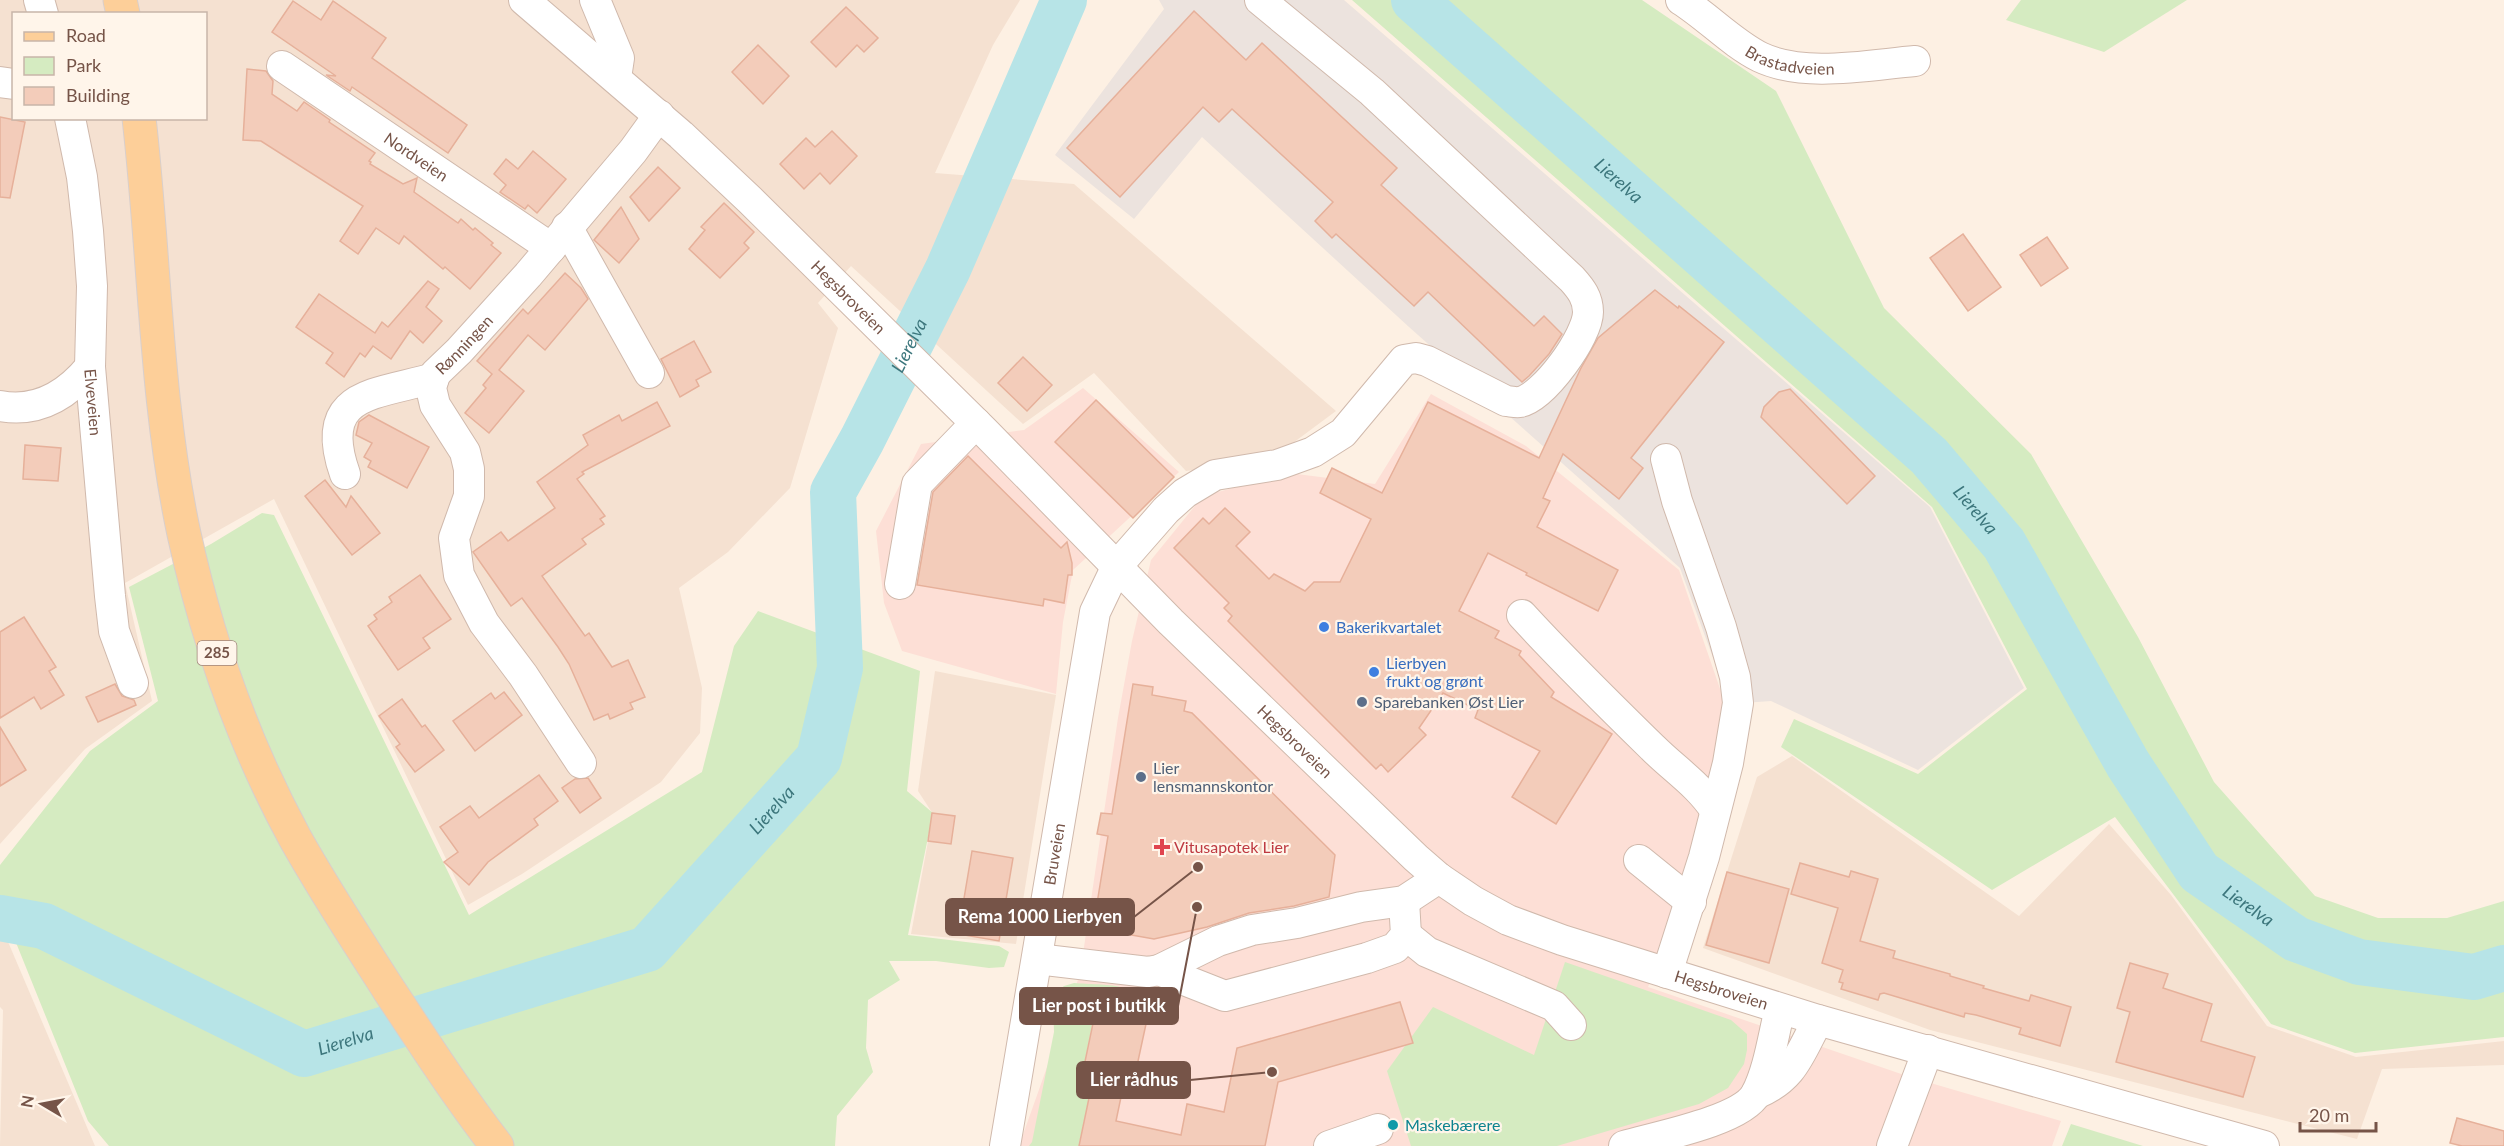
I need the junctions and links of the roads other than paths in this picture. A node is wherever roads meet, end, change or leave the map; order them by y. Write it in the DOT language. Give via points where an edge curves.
graph roads {
  1 [pos="524,0"];
  2 [pos="595,0"];
  3 [pos="1260,0"];
  4 [pos="1681,0"];
  5 [pos="1915,62"];
  6 [pos="282,66"];
  7 [pos="616,78"];
  8 [pos="658,115"];
  9 [pos="70,120"];
  10 [pos="139,120"];
  11 [pos="559,237"];
  12 [pos="90,367"];
  13 [pos="650,373"];
  14 [pos="434,378"];
  15 [pos="0,406"];
  16 [pos="971,418"];
  17 [pos="1666,459"];
  18 [pos="345,474"];
  19 [pos="1117,566"];
  20 [pos="900,584"];
  21 [pos="1522,615"];
  22 [pos="133,683"];
  23 [pos="581,763"];
  24 [pos="1714,810"];
  25 [pos="1639,860"];
  26 [pos="1439,878"];
  27 [pos="1404,901"];
  28 [pos="1691,902"];
  29 [pos="1406,935"];
  30 [pos="1037,959"];
  31 [pos="1159,970"];
  32 [pos="1667,973"];
  33 [pos="1780,1009"];
  34 [pos="1818,1020"];
  35 [pos="1571,1025"];
  36 [pos="1928,1050"];
  37 [pos="1756,1094"];
  38 [pos="1378,1129"];
  39 [pos="496,1146"];
  40 [pos="1005,1146"];
  41 [pos="1330,1146"];
  42 [pos="1624,1146"];
  43 [pos="1892,1146"];
  44 [pos="2264,1146"];
  1 -- 7 [label="street, Hegsbroveien"];
  2 -- 7 [label="street" via="619,58"];
  3 -- 19 [label="street, Bruveien" via="1372,92 1572,279 1587,301 1585,326 1549,380 1520,402 1506,401 1427,361 1404,360 1343,433 1313,452 1289,461 1205,480 1166,510"];
  4 -- 5 [label="street, Brastadveien" via="1753,52 1780,65 1803,68"];
  6 -- 11 [label="street, Nordveien"];
  7 -- 8 [label="street, Hegsbroveien"];
  8 -- 11 [label="street, Rønningen" via="633,151"];
  8 -- 16 [label="street, Hegsbroveien"];
  9 -- 12 [label="street, Elveveien" via="88,231 92,286"];
  10 -- 39 [label="main road, 285" via="171,454 196,583 231,693 294,837 350,929"];
  11 -- 13 [label="street"];
  11 -- 14 [label="street, Rønningen"];
  12 -- 15 [label="street" via="77,382 48,402 24,408"];
  12 -- 22 [label="street, Elveveien" via="114,632"];
  14 -- 18 [label="street" via="368,395 348,408 341,417 336,440"];
  14 -- 23 [label="street, Rønningen" via="431,388 435,405 465,452 469,469 469,496 454,537 459,575 484,623"];
  16 -- 19 [label="street, Hegsbroveien"];
  16 -- 20 [label="street" via="917,484"];
  17 -- 24 [label="street" via="1735,677 1737,718"];
  19 -- 26 [label="street, Hegsbroveien" via="1383,828"];
  19 -- 30 [label="street, Bruveien" via="1095,612"];
  21 -- 24 [label="street" via="1624,720 1704,794"];
  24 -- 28 [label="street"];
  25 -- 28 [label="street"];
  26 -- 27 [label="street"];
  26 -- 32 [label="street, Hegsbroveien" via="1508,920"];
  27 -- 29 [label="street"];
  27 -- 31 [label="street" via="1252,930 1218,941"];
  28 -- 32 [label="street"];
  29 -- 31 [label="street" via="1395,948 1367,958 1225,996"];
  29 -- 35 [label="street" via="1427,951 1554,1006"];
  30 -- 31 [label="street"];
  30 -- 40 [label="street, Bruveien"];
  32 -- 33 [label="street, Hegsbroveien"];
  33 -- 34 [label="street, Hegsbroveien"];
  33 -- 37 [label="street"];
  34 -- 36 [label="street, Hegsbroveien"];
  34 -- 37 [label="street" via="1794,1066 1776,1085"];
  36 -- 43 [label="street"];
  36 -- 44 [label="street, Hegsbroveien"];
  37 -- 42 [label="street" via="1737,1111 1720,1119"];
  38 -- 41 [label="street"];
}
